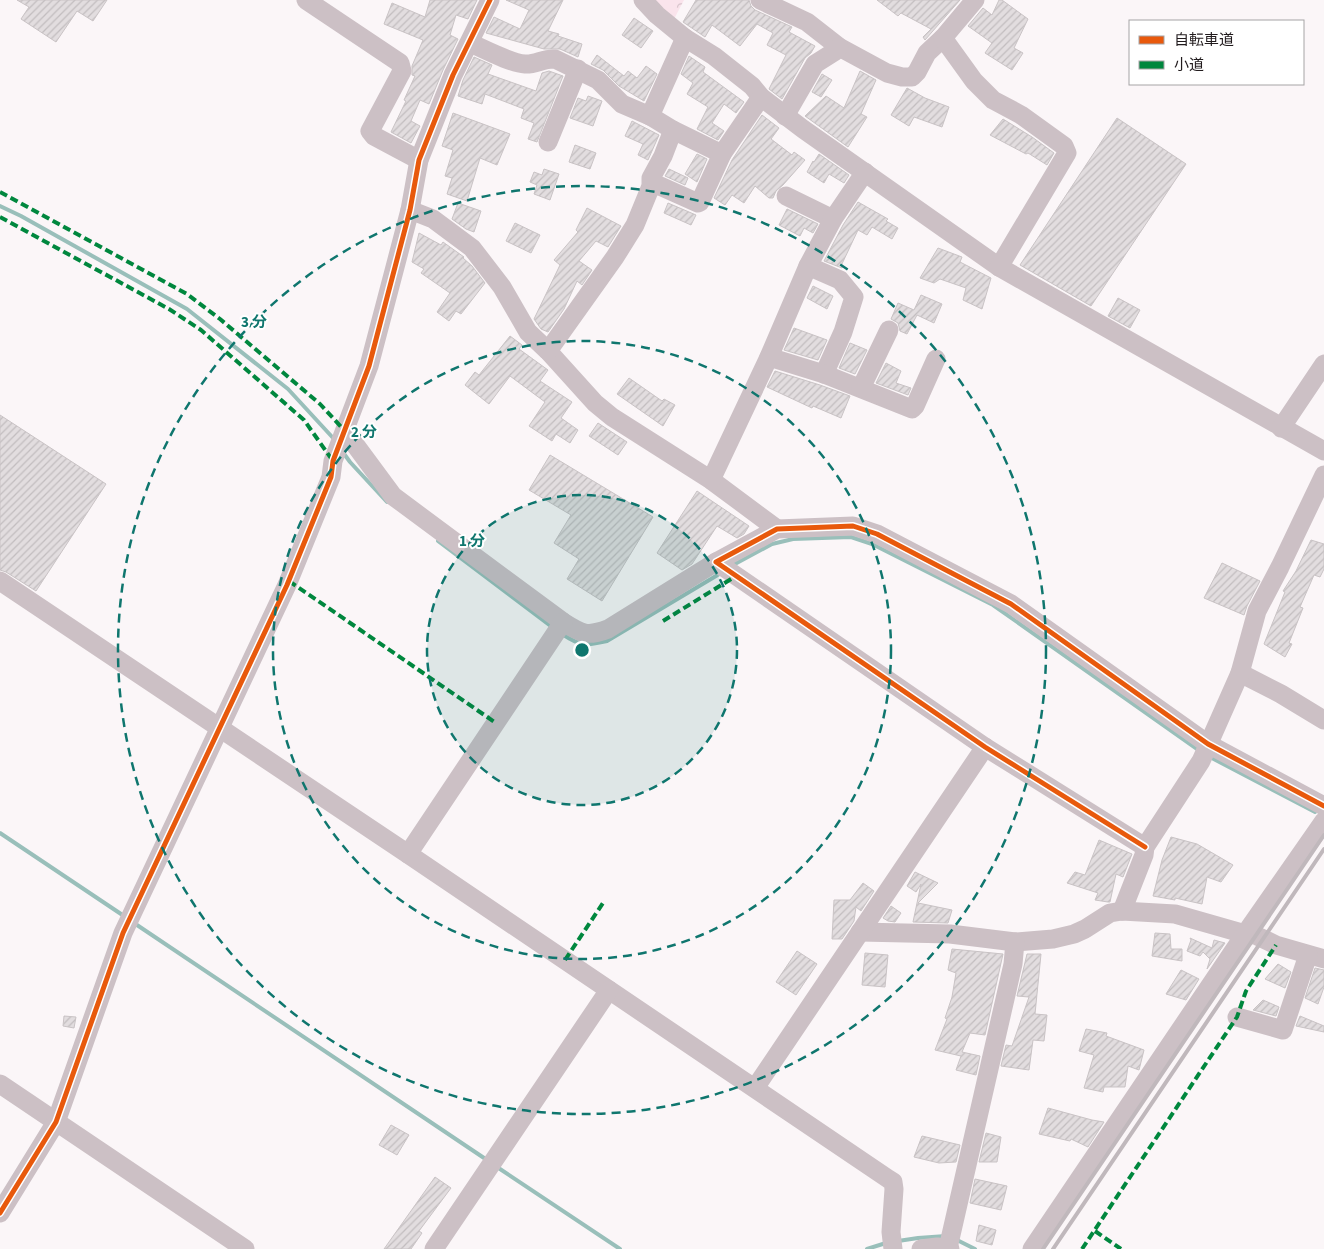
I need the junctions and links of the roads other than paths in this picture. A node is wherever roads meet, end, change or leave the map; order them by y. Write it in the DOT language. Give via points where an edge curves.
graph roads {
  1 [pos="306,0"];
  2 [pos="490,0"];
  3 [pos="643,0"];
  4 [pos="760,0"];
  5 [pos="965,3"];
  6 [pos="685,38"];
  7 [pos="942,38"];
  8 [pos="470,43"];
  9 [pos="839,47"];
  10 [pos="578,69"];
  11 [pos="761,97"];
  12 [pos="650,116"];
  13 [pos="785,116"];
  14 [pos="673,130"];
  15 [pos="548,142"];
  16 [pos="722,154"];
  17 [pos="419,160"];
  18 [pos="865,172"];
  19 [pos="652,186"];
  20 [pos="786,196"];
  21 [pos="410,210"];
  22 [pos="833,219"];
  23 [pos="808,266"];
  24 [pos="999,267"];
  25 [pos="889,330"];
  26 [pos="548,351"];
  27 [pos="769,357"];
  28 [pos="936,359"];
  29 [pos="1324,364"];
  30 [pos="824,374"];
  31 [pos="861,388"];
  32 [pos="1281,428"];
  33 [pos="344,433"];
  34 [pos="1324,451"];
  35 [pos="1324,475"];
  36 [pos="711,480"];
  37 [pos="777,529"];
  38 [pos="724,567"];
  39 [pos="0,580"];
  40 [pos="560,628"];
  41 [pos="1240,673"];
  42 [pos="1324,720"];
  43 [pos="220,729"];
  44 [pos="985,747"];
  45 [pos="1205,751"];
  46 [pos="1324,806"];
  47 [pos="1324,821"];
  48 [pos="1145,847"];
  49 [pos="408,854"];
  50 [pos="1122,910"];
  51 [pos="860,932"];
  52 [pos="1245,934"];
  53 [pos="1015,942"];
  54 [pos="1316,957"];
  55 [pos="609,990"];
  56 [pos="1237,1017"];
  57 [pos="0,1084"];
  58 [pos="755,1088"];
  59 [pos="56,1122"];
  60 [pos="0,1213"];
  61 [pos="892,1240"];
  62 [pos="950,1242"];
  63 [pos="246,1249"];
  64 [pos="434,1249"];
  65 [pos="921,1249"];
  66 [pos="1032,1249"];
  1 -- 17 [label="street" via="400,63 402,71 370,131"];
  2 -- 8 [label="street"];
  3 -- 6 [label="street"];
  4 -- 9 [label="street" via="807,22"];
  5 -- 7 [label="street"];
  6 -- 11 [label="street" via="714,56"];
  6 -- 12 [label="street"];
  7 -- 9 [label="street" via="927,53 912,77 888,72"];
  7 -- 24 [label="street" via="974,81 993,100 1021,115 1064,146 1067,153"];
  8 -- 10 [label="street" via="518,63 548,58"];
  8 -- 17 [label="street"];
  9 -- 13 [label="street" via="815,64"];
  10 -- 12 [label="street" via="598,80 622,104"];
  10 -- 15 [label="street"];
  11 -- 13 [label="street"];
  11 -- 16 [label="street"];
  12 -- 14 [label="street"];
  13 -- 18 [label="street"];
  14 -- 16 [label="street"];
  14 -- 19 [label="street" via="651,178"];
  16 -- 19 [label="street" via="698,203 660,186"];
  17 -- 21 [label="street"];
  18 -- 22 [label="street"];
  18 -- 24 [label="street"];
  19 -- 26 [label="street" via="635,226 615,258"];
  20 -- 22 [label="street"];
  21 -- 26 [label="street" via="433,219 472,248 502,287 528,332"];
  21 -- 33 [label="street" via="369,366"];
  22 -- 23 [label="street"];
  23 -- 27 [label="street"];
  23 -- 30 [label="street" via="840,280 854,297"];
  24 -- 32 [label="street"];
  25 -- 31 [label="street"];
  26 -- 36 [label="street" via="612,417"];
  27 -- 30 [label="street"];
  27 -- 36 [label="street"];
  28 -- 31 [label="street" via="912,409"];
  29 -- 32 [label="street"];
  30 -- 31 [label="street"];
  32 -- 34 [label="street"];
  33 -- 40 [label="street" via="393,496"];
  33 -- 43 [label="street" via="334,458 331,477 287,585"];
  35 -- 41 [label="street" via="1257,611"];
  36 -- 37 [label="street"];
  37 -- 38 [label="street"];
  37 -- 45 [label="street" via="853,526 877,534 1011,604"];
  38 -- 40 [label="street" via="608,629 594,634"];
  38 -- 44 [label="street"];
  39 -- 43 [label="street"];
  40 -- 49 [label="street"];
  41 -- 42 [label="street"];
  41 -- 45 [label="street"];
  43 -- 49 [label="street"];
  43 -- 59 [label="street" via="123,933"];
  44 -- 48 [label="street"];
  44 -- 51 [label="street"];
  45 -- 46 [label="street"];
  45 -- 48 [label="street"];
  47 -- 52 [label="street"];
  48 -- 50 [label="street"];
  49 -- 55 [label="street"];
  50 -- 52 [label="street" via="1175,914"];
  50 -- 53 [label="street" via="1110,913 1074,934"];
  51 -- 53 [label="street" via="950,934"];
  51 -- 58 [label="street"];
  52 -- 54 [label="street"];
  52 -- 66 [label="street"];
  53 -- 62 [label="street" via="1013,964"];
  54 -- 56 [label="street" via="1283,1030"];
  55 -- 58 [label="street"];
  55 -- 64 [label="street"];
  57 -- 59 [label="street"];
  58 -- 61 [label="street" via="893,1182"];
  59 -- 60 [label="street"];
  59 -- 63 [label="street"];
  62 -- 65 [label="street"];
}
